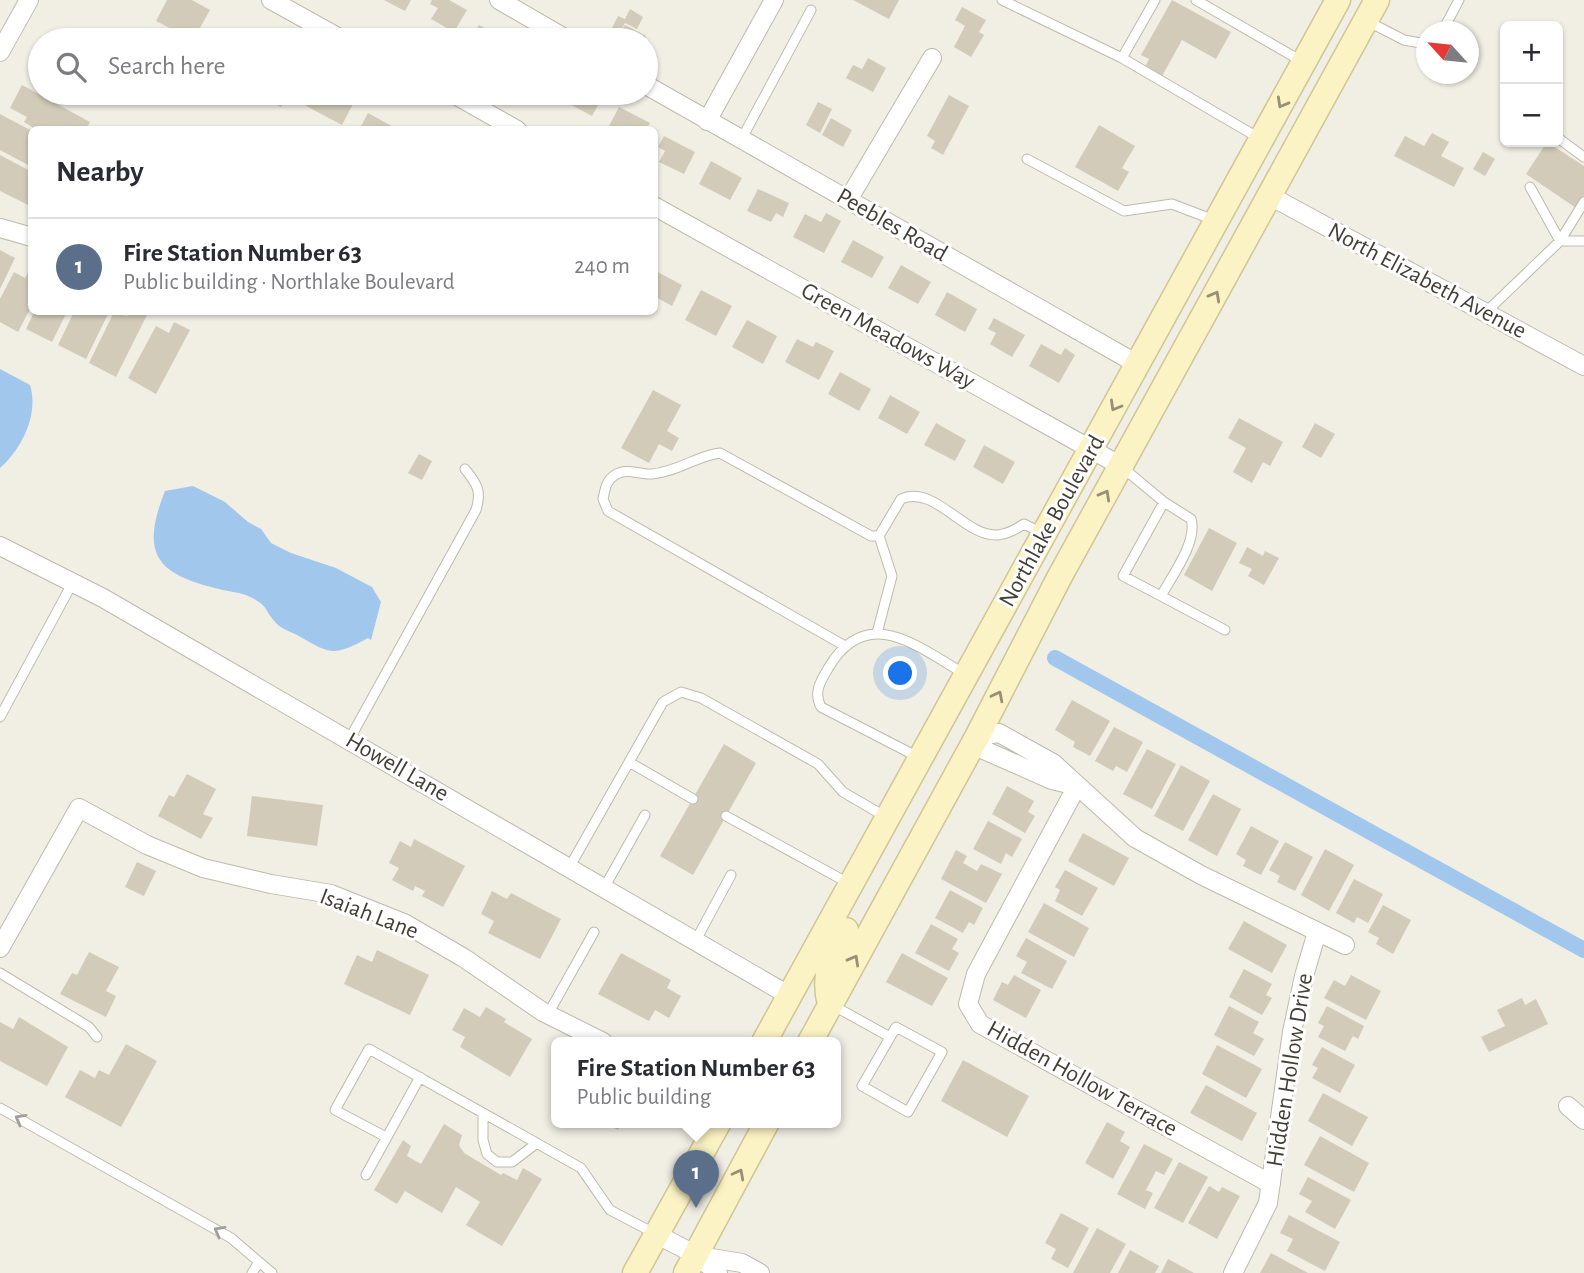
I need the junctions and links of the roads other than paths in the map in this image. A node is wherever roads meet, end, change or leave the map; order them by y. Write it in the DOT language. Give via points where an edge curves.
graph roads {
  1 [pos="29,0"];
  2 [pos="271,0"];
  3 [pos="499,0"];
  4 [pos="774,0"];
  5 [pos="1002,0"];
  6 [pos="1155,0"];
  7 [pos="1196,0"];
  8 [pos="1338,0"];
  9 [pos="1459,0"];
  10 [pos="811,10"];
  11 [pos="1371,10"];
  12 [pos="1448,21"];
  13 [pos="321,28"];
  14 [pos="547,28"];
  15 [pos="1416,42"];
  16 [pos="0,52"];
  17 [pos="932,58"];
  18 [pos="1122,58"];
  19 [pos="1304,63"];
  20 [pos="658,92"];
  21 [pos="473,105"];
  22 [pos="707,121"];
  23 [pos="510,126"];
  24 [pos="741,140"];
  25 [pos="1262,140"];
  26 [pos="1563,142"];
  27 [pos="1584,157"];
  28 [pos="1027,159"];
  29 [pos="1530,187"];
  30 [pos="1270,197"];
  31 [pos="848,200"];
  32 [pos="1584,202"];
  33 [pos="658,208"];
  34 [pos="1217,221"];
  35 [pos="0,228"];
  36 [pos="28,236"];
  37 [pos="1560,241"];
  38 [pos="1584,241"];
  39 [pos="1485,313"];
  40 [pos="1139,365"];
  41 [pos="1584,366"];
  42 [pos="1090,449"];
  43 [pos="1121,466"];
  44 [pos="465,469"];
  45 [pos="1164,502"];
  46 [pos="1044,534"];
  47 [pos="879,536"];
  48 [pos="0,546"];
  49 [pos="73,582"];
  50 [pos="1161,596"];
  51 [pos="1225,630"];
  52 [pos="877,633"];
  53 [pos="845,646"];
  54 [pos="962,686"];
  55 [pos="0,717"];
  56 [pos="977,737"];
  57 [pos="349,740"];
  58 [pos="922,759"];
  59 [pos="629,762"];
  60 [pos="1077,786"];
  61 [pos="693,799"];
  62 [pos="645,815"];
  63 [pos="726,816"];
  64 [pos="888,820"];
  65 [pos="569,867"];
  66 [pos="732,875"];
  67 [pos="852,885"];
  68 [pos="604,888"];
  69 [pos="594,932"];
  70 [pos="1317,932"];
  71 [pos="696,940"];
  72 [pos="1345,945"];
  73 [pos="0,948"];
  74 [pos="0,973"];
  75 [pos="790,996"];
  76 [pos="830,1004"];
  77 [pos="548,1014"];
  78 [pos="97,1037"];
  79 [pos="593,1037"];
  80 [pos="767,1037"];
  81 [pos="813,1037"];
  82 [pos="890,1037"];
  83 [pos="420,1077"];
  84 [pos="1568,1107"];
  85 [pos="0,1108"];
  86 [pos="483,1113"];
  87 [pos="1584,1120"];
  88 [pos="716,1128"];
  89 [pos="764,1128"];
  90 [pos="386,1137"];
  91 [pos="537,1143"];
  92 [pos="366,1175"];
  93 [pos="1271,1184"];
  94 [pos="656,1234"];
  95 [pos="259,1262"];
  96 [pos="691,1264"];
  97 [pos="252,1273"];
  98 [pos="272,1273"];
  99 [pos="635,1273"];
  100 [pos="718,1273"];
  101 [pos="760,1273"];
  102 [pos="1233,1273"];
  1 -- 16 [label="street"];
  2 -- 13 [label="street"];
  3 -- 14 [label="street"];
  4 -- 22 [label="street"];
  5 -- 18 [label="lane"];
  6 -- 18 [label="lane"];
  7 -- 19 [label="lane"];
  8 -- 19 [label="main road, Northlake Boulevard"];
  9 -- 12 [label="lane"];
  10 -- 24 [label="lane"];
  11 -- 15 [label="lane" via="1404,40"];
  11 -- 30 [label="main road, Northlake Boulevard"];
  17 -- 31 [label="street"];
  18 -- 25 [label="lane"];
  19 -- 25 [label="main road, Northlake Boulevard, one-way"];
  20 -- 22 [label="street, Peebles Road"];
  21 -- 23 [label="street"];
  22 -- 24 [label="street, Peebles Road"];
  24 -- 31 [label="street, Peebles Road"];
  25 -- 34 [label="main road, Northlake Boulevard"];
  26 -- 27 [label="lane"];
  28 -- 34 [label="lane" via="1124,211 1172,204"];
  29 -- 37 [label="lane"];
  30 -- 39 [label="street, North Elizabeth Avenue"];
  43 -- 30 [label="main road, Northlake Boulevard, one-way"];
  31 -- 40 [label="street, Peebles Road"];
  32 -- 37 [label="lane"];
  33 -- 42 [label="street, Green Meadows Way"];
  34 -- 40 [label="main road, Northlake Boulevard"];
  35 -- 36 [label="street"];
  37 -- 38 [label="lane"];
  37 -- 39 [label="lane"];
  39 -- 41 [label="street, North Elizabeth Avenue"];
  40 -- 42 [label="main road, Northlake Boulevard, one-way"];
  42 -- 43 [label="street, Green Meadows Way"];
  42 -- 46 [label="main road, Northlake Boulevard"];
  43 -- 45 [label="lane"];
  56 -- 43 [label="main road, Northlake Boulevard, one-way"];
  44 -- 57 [label="lane" via="480,496 476,510"];
  45 -- 50 [label="lane" via="1191,519 1194,526"];
  45 -- 50 [label="lane" via="1123,576"];
  46 -- 47 [label="lane" via="1024,524 1001,535 983,532 926,498 911,496 901,499"];
  46 -- 54 [label="main road, Northlake Boulevard"];
  47 -- 52 [label="lane" via="892,576"];
  47 -- 53 [label="lane" via="865,533 720,453 664,472 617,473 605,488 608,511"];
  48 -- 49 [label="street, Howell Lane"];
  49 -- 55 [label="lane"];
  49 -- 57 [label="street, Howell Lane"];
  50 -- 51 [label="lane"];
  52 -- 53 [label="lane" via="860,636"];
  52 -- 54 [label="lane" via="915,646"];
  53 -- 58 [label="lane" via="816,692 821,707"];
  54 -- 56 [label="main road" via="963,716"];
  54 -- 58 [label="main road, Northlake Boulevard"];
  56 -- 60 [label="street" via="999,733 1054,763"];
  76 -- 56 [label="main road, Northlake Boulevard, one-way"];
  57 -- 65 [label="street, Howell Lane"];
  58 -- 64 [label="main road, Northlake Boulevard"];
  59 -- 61 [label="lane"];
  59 -- 64 [label="lane" via="663,702 681,692 701,698 818,764 843,792"];
  59 -- 65 [label="lane"];
  60 -- 70 [label="street" via="1135,838"];
  60 -- 93 [label="street, Hidden Hollow Terrace" via="976,974 968,1004 980,1024"];
  62 -- 68 [label="lane"];
  63 -- 67 [label="lane"];
  64 -- 67 [label="main road, Northlake Boulevard"];
  64 -- 76 [label="main road" via="886,846 830,959 826,990"];
  65 -- 68 [label="street, Howell Lane"];
  66 -- 71 [label="lane"];
  67 -- 75 [label="main road, Northlake Boulevard"];
  68 -- 71 [label="street, Howell Lane"];
  69 -- 77 [label="lane"];
  70 -- 72 [label="street"];
  70 -- 93 [label="street, Hidden Hollow Drive" via="1292,1032"];
  71 -- 75 [label="street, Howell Lane"];
  73 -- 77 [label="street, Isaiah Lane" via="79,807 147,845 203,868 331,894 404,923"];
  74 -- 78 [label="lane" via="89,1027"];
  75 -- 80 [label="main road, Northlake Boulevard"];
  76 -- 81 [label="main road, Northlake Boulevard"];
  76 -- 82 [label="lane"];
  77 -- 79 [label="street, Isaiah Lane"];
  82 -- 82 [label="lane" via="862,1086 908,1112 942,1052 896,1027"];
  83 -- 86 [label="lane"];
  83 -- 90 [label="lane"];
  83 -- 90 [label="lane" via="369,1049 335,1110"];
  84 -- 87 [label="street"];
  95 -- 85 [label="lane, one-way" via="231,1238"];
  86 -- 91 [label="lane"];
  86 -- 91 [label="lane" via="485,1147 497,1162 512,1162"];
  88 -- 94 [label="main road"];
  96 -- 89 [label="main road, one-way"];
  90 -- 92 [label="lane"];
  91 -- 94 [label="lane" via="581,1168 610,1210"];
  93 -- 102 [label="street, Hidden Hollow Drive" via="1268,1203"];
  94 -- 96 [label="street"];
  94 -- 99 [label="main road"];
  95 -- 97 [label="lane"];
  95 -- 98 [label="lane"];
  96 -- 100 [label="street"];
  96 -- 101 [label="street" via="742,1264"];
}
